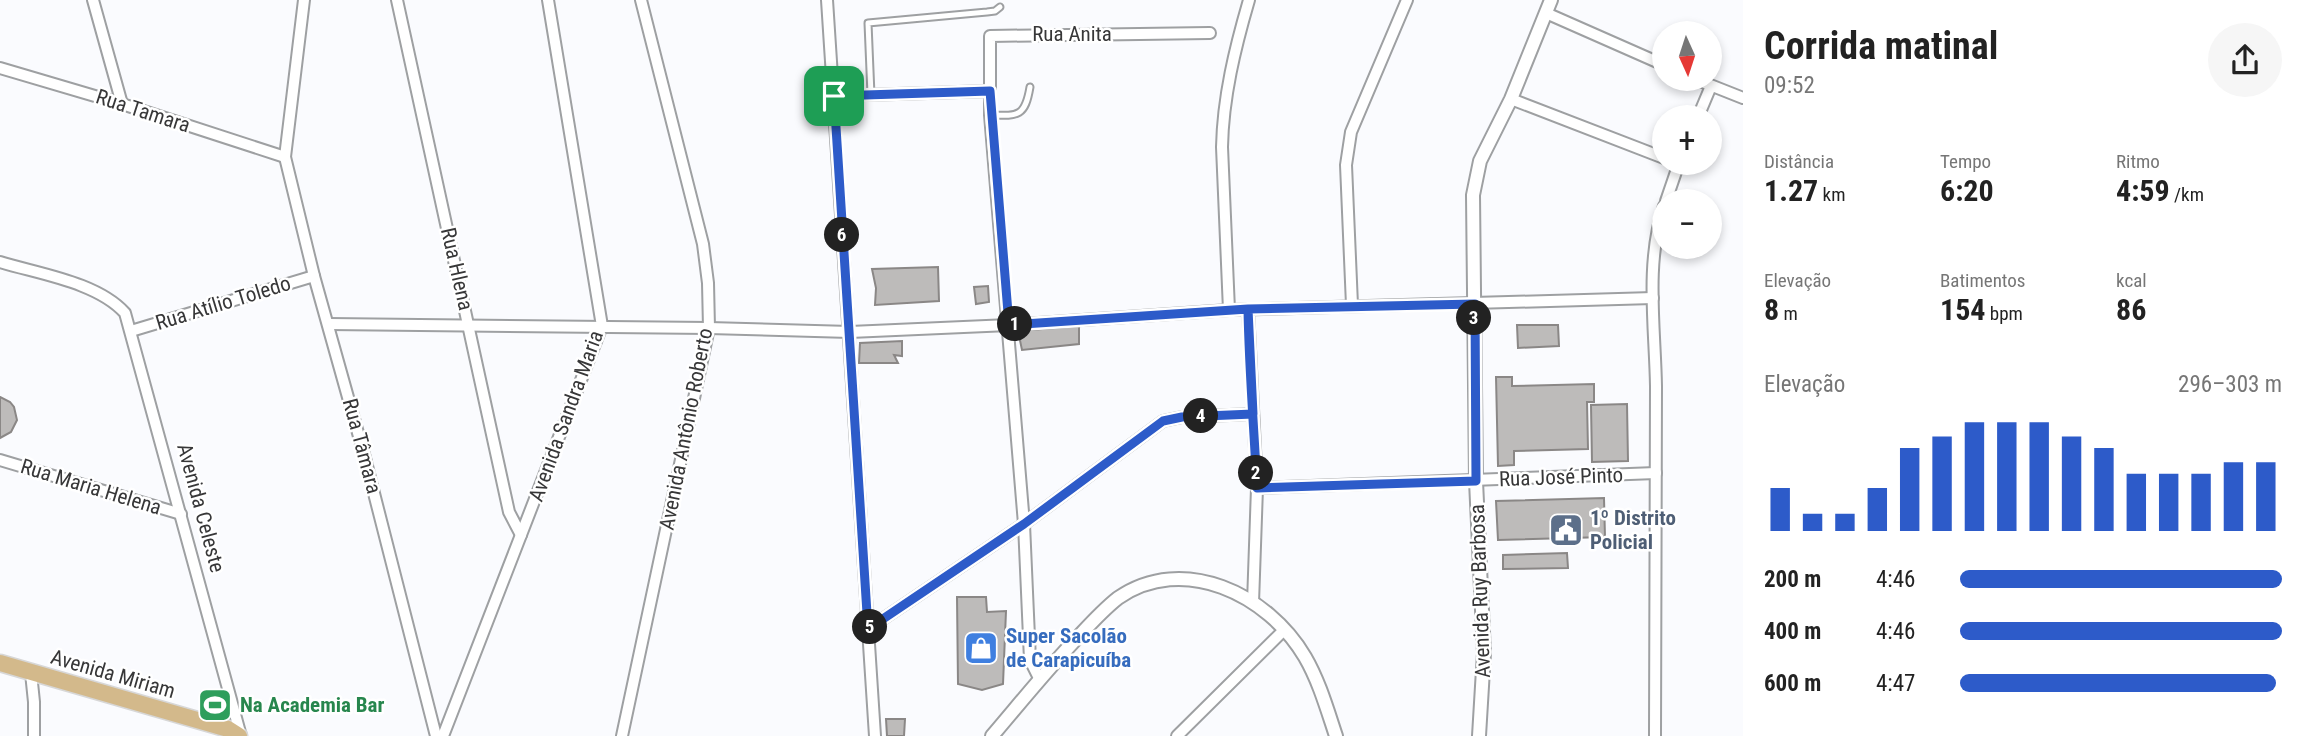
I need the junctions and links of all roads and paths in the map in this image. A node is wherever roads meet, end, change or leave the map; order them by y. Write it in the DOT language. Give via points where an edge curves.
graph roads {
  1 [pos="93,0"];
  2 [pos="304,0"];
  3 [pos="397,0"];
  4 [pos="548,0"];
  5 [pos="641,0"];
  6 [pos="827,0"];
  7 [pos="1249,0"];
  8 [pos="1407,0"];
  9 [pos="1551,0"];
  10 [pos="1000,7"];
  11 [pos="1546,13"];
  12 [pos="1210,33"];
  13 [pos="1652,60"];
  14 [pos="0,68"];
  15 [pos="1030,87"];
  16 [pos="1722,90"];
  17 [pos="990,91"];
  18 [pos="871,95"];
  19 [pos="834,96"];
  20 [pos="1743,98"];
  21 [pos="1511,99"];
  22 [pos="122,104"];
  23 [pos="990,114"];
  24 [pos="1652,153"];
  25 [pos="285,157"];
  26 [pos="1655,259"];
  27 [pos="0,262"];
  28 [pos="314,276"];
  29 [pos="1653,298"];
  30 [pos="1475,304"];
  31 [pos="1352,306"];
  32 [pos="1248,309"];
  33 [pos="1229,310"];
  34 [pos="329,324"];
  35 [pos="1009,325"];
  36 [pos="602,326"];
  37 [pos="470,327"];
  38 [pos="709,328"];
  39 [pos="131,331"];
  40 [pos="850,332"];
  41 [pos="1253,414"];
  42 [pos="0,460"];
  43 [pos="1656,474"];
  44 [pos="1476,481"];
  45 [pos="1257,488"];
  46 [pos="181,514"];
  47 [pos="1024,524"];
  48 [pos="521,535"];
  49 [pos="1253,603"];
  50 [pos="868,629"];
  51 [pos="1284,630"];
  52 [pos="0,663"];
  53 [pos="31,673"];
  54 [pos="1040,680"];
  55 [pos="229,696"];
  56 [pos="214,725"];
  57 [pos="34,736"];
  58 [pos="240,736"];
  59 [pos="436,736"];
  60 [pos="443,736"];
  61 [pos="622,736"];
  62 [pos="875,736"];
  63 [pos="992,736"];
  64 [pos="1177,736"];
  65 [pos="1336,736"];
  66 [pos="1479,736"];
  67 [pos="1655,736"];
  1 -- 22 [label="street"];
  2 -- 25 [label="street"];
  3 -- 37 [label="street, Rua Hlena"];
  4 -- 36 [label="street, Avenida Sandra Maria"];
  5 -- 38 [label="street, Avenida Antônio Roberto" via="703,244"];
  6 -- 19 [label="street"];
  7 -- 33 [label="street" via="1223,121"];
  8 -- 31 [label="street" via="1348,147"];
  9 -- 11 [label="street, Avenida Ruy Barbosa"];
  10 -- 18 [label="lane" via="988,12 868,23"];
  11 -- 13 [label="street"];
  11 -- 21 [label="street, Avenida Ruy Barbosa"];
  12 -- 17 [label="street, Rua Anita" via="990,36"];
  14 -- 22 [label="street, Rua Tamara"];
  15 -- 23 [label="lane" via="1023,111 1009,116"];
  16 -- 20 [label="street"];
  17 -- 18 [label="street"];
  17 -- 23 [label="street"];
  18 -- 19 [label="street"];
  19 -- 40 [label="street"];
  21 -- 24 [label="street"];
  21 -- 30 [label="street, Avenida Ruy Barbosa" via="1475,176"];
  22 -- 25 [label="street, Rua Tamara"];
  23 -- 35 [label="street"];
  25 -- 28 [label="street, Rua Tâmara"];
  26 -- 29 [label="street"];
  27 -- 39 [label="street, Avenida Celeste" via="94,290 125,313"];
  28 -- 34 [label="street, Rua Tâmara"];
  28 -- 39 [label="street, Rua Atílio Toledo"];
  29 -- 30 [label="street"];
  29 -- 43 [label="street"];
  30 -- 31 [label="street"];
  30 -- 44 [label="street, Avenida Ruy Barbosa"];
  31 -- 32 [label="street"];
  32 -- 33 [label="street"];
  32 -- 41 [label="street"];
  33 -- 35 [label="street"];
  34 -- 37 [label="street"];
  34 -- 59 [label="street, Rua Tâmara"];
  35 -- 40 [label="street"];
  35 -- 47 [label="street"];
  36 -- 37 [label="street"];
  36 -- 38 [label="street"];
  36 -- 48 [label="street, Avenida Sandra Maria"];
  37 -- 48 [label="street, Rua Hlena" via="509,512"];
  38 -- 40 [label="street"];
  38 -- 61 [label="street, Avenida Antônio Roberto"];
  39 -- 46 [label="street, Avenida Celeste"];
  40 -- 50 [label="street"];
  41 -- 45 [label="street"];
  41 -- 47 [label="street" via="1163,421"];
  42 -- 46 [label="street, Rua Maria Helena"];
  43 -- 44 [label="street, Rua José Pinto"];
  43 -- 67 [label="street"];
  44 -- 45 [label="street, Rua José Pinto"];
  44 -- 66 [label="street, Avenida Ruy Barbosa" via="1484,653"];
  45 -- 49 [label="street"];
  46 -- 55 [label="street, Avenida Celeste"];
  47 -- 50 [label="street"];
  47 -- 54 [label="street" via="1030,660"];
  48 -- 60 [label="street, Avenida Sandra Maria"];
  49 -- 51 [label="street"];
  49 -- 54 [label="street" via="1241,593 1189,578 1142,585 1101,612"];
  50 -- 62 [label="street"];
  51 -- 64 [label="street"];
  51 -- 65 [label="street" via="1314,675"];
  52 -- 53 [label="main road, Avenida Miriam"];
  53 -- 56 [label="main road, Avenida Miriam"];
  53 -- 57 [label="street"];
  54 -- 63 [label="street"];
  55 -- 56 [label="street" via="226,717"];
  55 -- 58 [label="street, Avenida Celeste"];
  56 -- 58 [label="main road, Avenida Celeste"];
}
